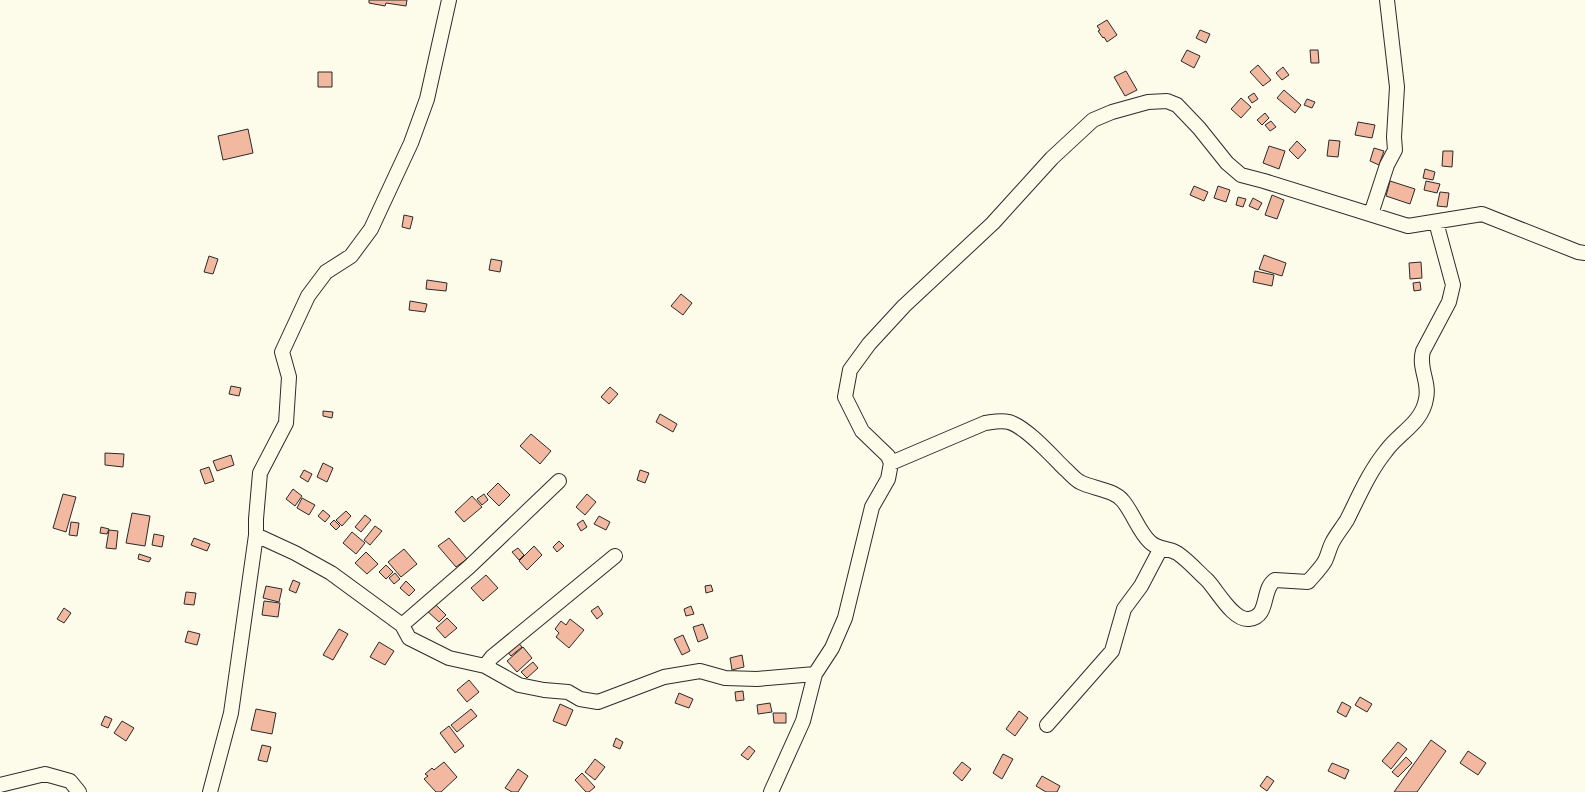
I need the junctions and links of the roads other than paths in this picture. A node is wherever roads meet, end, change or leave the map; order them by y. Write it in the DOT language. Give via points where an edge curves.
graph roads {
  1 [pos="449,0"];
  2 [pos="1387,0"];
  3 [pos="1371,214"];
  4 [pos="1436,222"];
  5 [pos="1585,253"];
  6 [pos="891,463"];
  7 [pos="559,481"];
  8 [pos="256,535"];
  9 [pos="1161,548"];
  10 [pos="615,556"];
  11 [pos="402,625"];
  12 [pos="485,666"];
  13 [pos="815,674"];
  14 [pos="1047,725"];
  15 [pos="0,785"];
  16 [pos="79,792"];
  17 [pos="210,792"];
  18 [pos="771,792"];
  1 -- 8 [label="street" via="428,99 411,143 371,229 351,256 326,272 308,296 282,352 289,377 286,423 260,472"];
  2 -- 3 [label="street" via="1397,87 1395,150 1387,165"];
  3 -- 4 [label="street" via="1408,226"];
  3 -- 6 [label="street" via="1241,175 1227,164 1177,105 1167,101 1148,102 1093,120 1052,158 993,223 904,306 868,344 850,370 845,397 862,431 888,456"];
  4 -- 5 [label="street" via="1482,214"];
  4 -- 9 [label="street" via="1453,285 1449,302 1421,358 1426,398 1413,424 1387,449 1366,479 1325,561 1308,582 1275,580 1268,587 1262,611 1247,620 1239,617 1227,606 1209,582 1176,552"];
  6 -- 9 [label="street" via="985,423 1010,422 1030,435 1078,482 1114,494 1123,501 1150,542"];
  6 -- 13 [label="street" via="888,479 872,507 845,618 832,648"];
  7 -- 11 [label="street" via="469,567"];
  8 -- 11 [label="street" via="331,573"];
  8 -- 17 [label="street" via="231,713"];
  9 -- 14 [label="street" via="1141,586 1124,609 1112,651"];
  10 -- 12 [label="street" via="492,657"];
  11 -- 12 [label="street" via="409,638 449,658"];
  12 -- 13 [label="street" via="519,685 568,692 580,699 598,702 664,677 700,670 725,678 757,679"];
  13 -- 18 [label="street" via="802,721"];
  15 -- 16 [label="street" via="45,774 70,781"];
}
